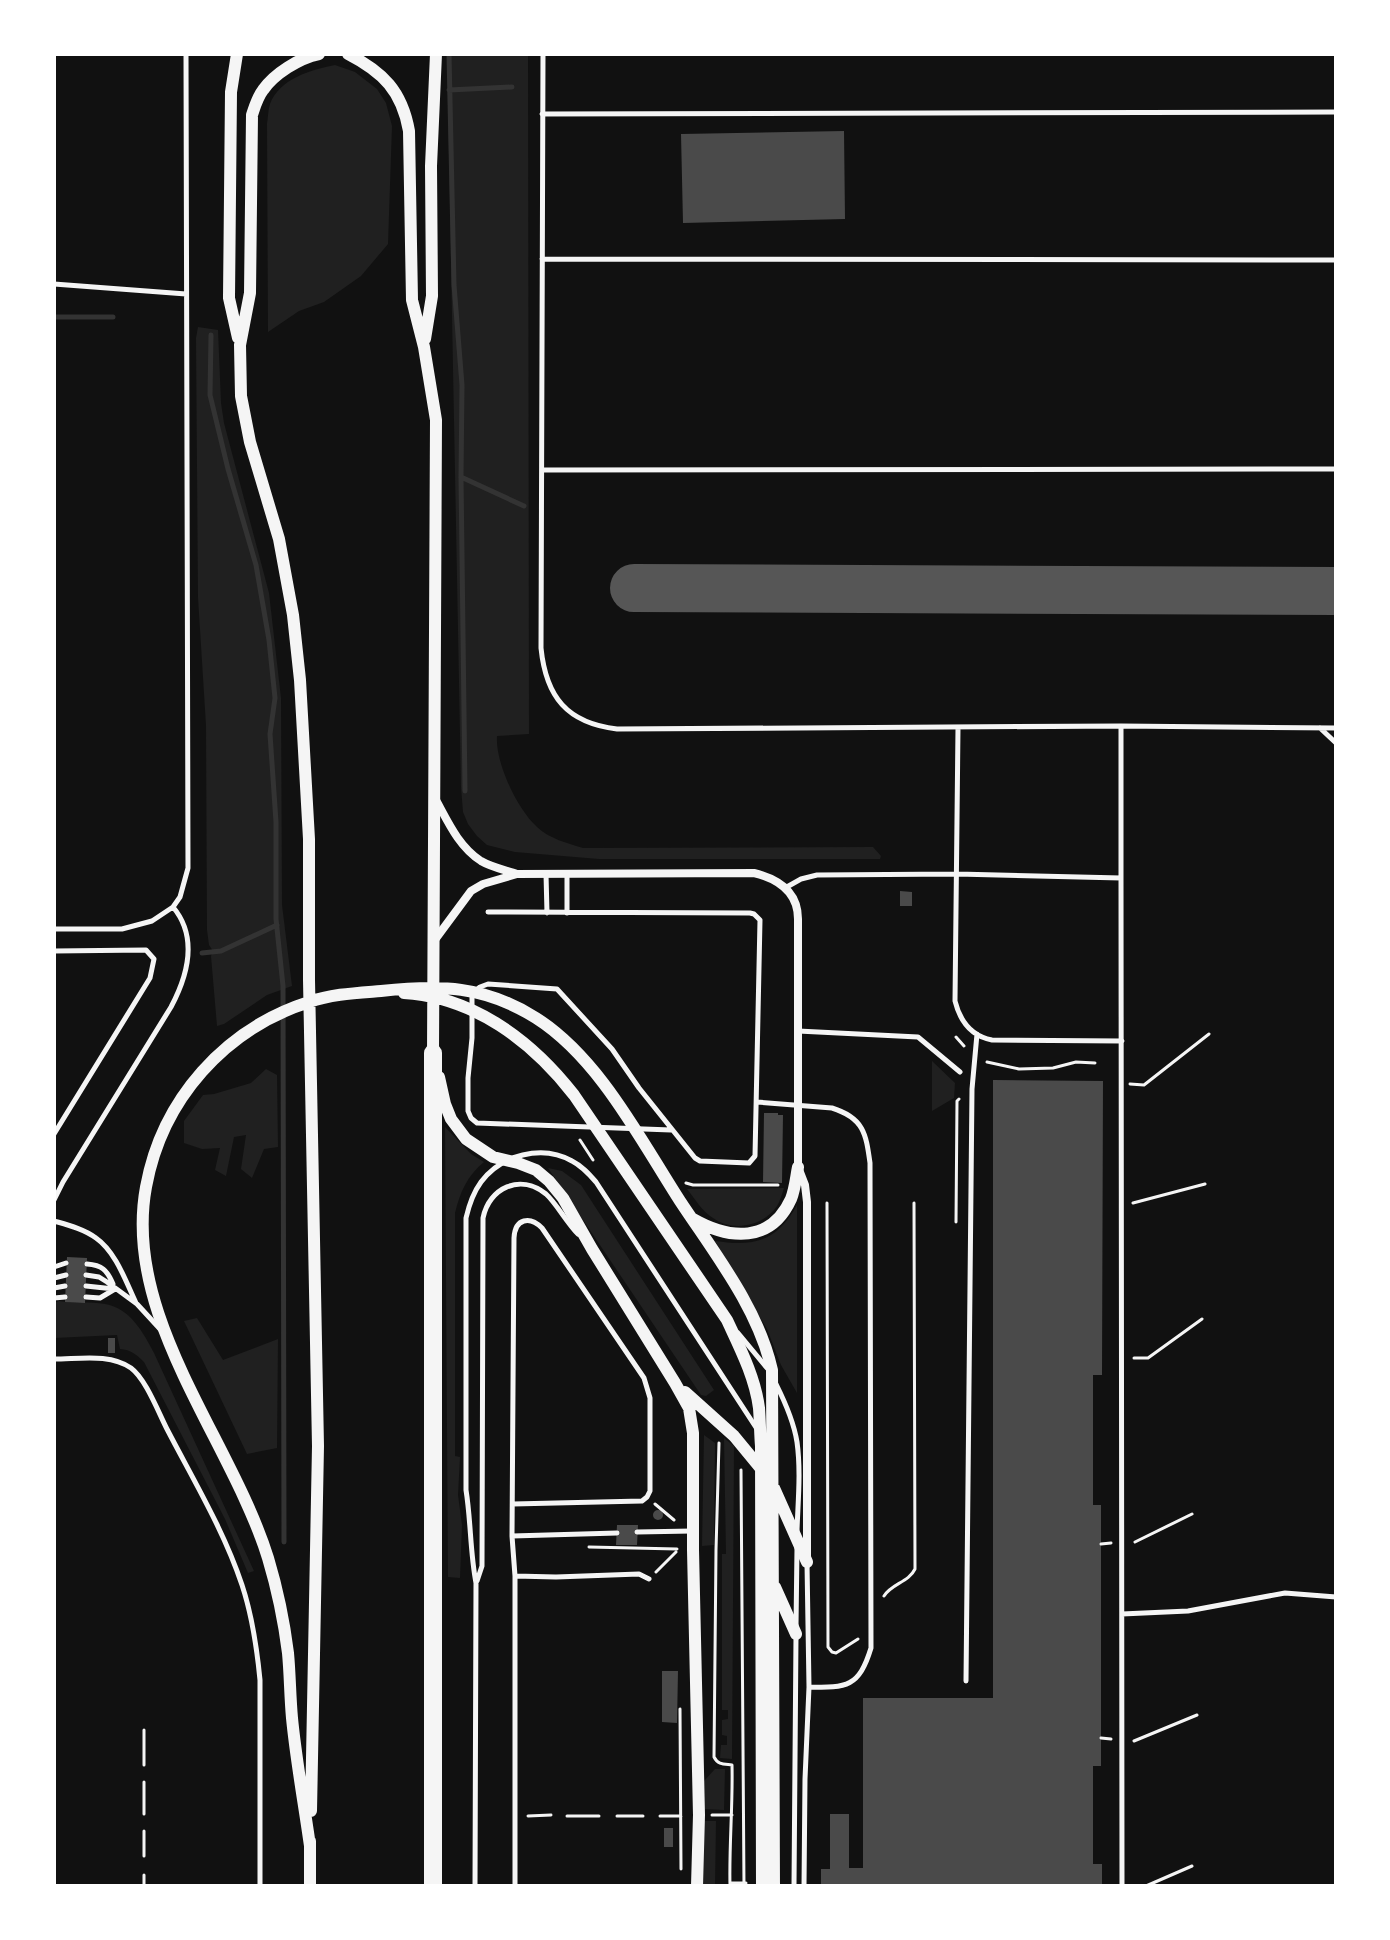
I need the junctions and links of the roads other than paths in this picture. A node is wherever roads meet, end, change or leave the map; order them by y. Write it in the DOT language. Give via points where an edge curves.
graph roads {
  1 [pos="186,54"];
  2 [pos="237,54"];
  3 [pos="319,54"];
  4 [pos="348,54"];
  5 [pos="436,54"];
  6 [pos="543,54"];
  7 [pos="1336,112"];
  8 [pos="542,114"];
  9 [pos="542,259"];
  10 [pos="1336,260"];
  11 [pos="54,284"];
  12 [pos="186,294"];
  13 [pos="240,345"];
  14 [pos="424,347"];
  15 [pos="1336,469"];
  16 [pos="543,470"];
  17 [pos="1121,726"];
  18 [pos="1319,727"];
  19 [pos="958,728"];
  20 [pos="1336,728"];
  21 [pos="1336,743"];
  22 [pos="434,797"];
  23 [pos="517,874"];
  24 [pos="546,874"];
  25 [pos="567,874"];
  26 [pos="957,874"];
  27 [pos="1121,878"];
  28 [pos="785,888"];
  29 [pos="173,907"];
  30 [pos="488,912"];
  31 [pos="547,913"];
  32 [pos="567,913"];
  33 [pos="54,929"];
  34 [pos="434,942"];
  35 [pos="54,951"];
  36 [pos="378,991"];
  37 [pos="798,1031"];
  38 [pos="977,1034"];
  39 [pos="1122,1041"];
  40 [pos="433,1053"];
  41 [pos="960,1072"];
  42 [pos="757,1102"];
  43 [pos="798,1105"];
  44 [pos="671,1130"];
  45 [pos="54,1134"];
  46 [pos="798,1167"];
  47 [pos="54,1200"];
  48 [pos="691,1217"];
  49 [pos="54,1221"];
  50 [pos="592,1249"];
  51 [pos="66,1263"];
  52 [pos="87,1264"];
  53 [pos="54,1267"];
  54 [pos="66,1275"];
  55 [pos="86,1275"];
  56 [pos="54,1278"];
  57 [pos="65,1286"];
  58 [pos="86,1286"];
  59 [pos="54,1288"];
  60 [pos="115,1289"];
  61 [pos="65,1297"];
  62 [pos="86,1297"];
  63 [pos="54,1298"];
  64 [pos="137,1304"];
  65 [pos="727,1320"];
  66 [pos="176,1358"];
  67 [pos="54,1359"];
  68 [pos="675,1383"];
  69 [pos="760,1440"];
  70 [pos="773,1486"];
  71 [pos="513,1504"];
  72 [pos="694,1531"];
  73 [pos="637,1532"];
  74 [pos="617,1533"];
  75 [pos="512,1536"];
  76 [pos="762,1559"];
  77 [pos="807,1562"];
  78 [pos="515,1576"];
  79 [pos="649,1579"];
  80 [pos="476,1583"];
  81 [pos="1336,1597"];
  82 [pos="1122,1614"];
  83 [pos="796,1634"];
  84 [pos="966,1681"];
  85 [pos="809,1687"];
  86 [pos="310,1846"];
  87 [pos="260,1886"];
  88 [pos="310,1886"];
  89 [pos="433,1886"];
  90 [pos="475,1886"];
  91 [pos="515,1886"];
  92 [pos="697,1886"];
  93 [pos="762,1886"];
  94 [pos="774,1886"];
  95 [pos="794,1886"];
  96 [pos="804,1886"];
  97 [pos="1122,1886"];
  1 -- 12 [label="lane"];
  2 -- 13 [label="street" via="231,92 229,298"];
  3 -- 13 [label="street" via="300,60 270,82 252,115 250,293"];
  4 -- 14 [label="street" via="381,74 406,114 412,300"];
  5 -- 14 [label="street" via="432,296"];
  6 -- 8 [label="lane"];
  7 -- 8 [label="lane"];
  8 -- 9 [label="lane"];
  9 -- 10 [label="lane"];
  9 -- 16 [label="lane"];
  11 -- 12 [label="lane"];
  12 -- 29 [label="lane" via="188,868"];
  13 -- 86 [label="street" via="244,417 279,539 293,615 309,839 318,1446"];
  14 -- 22 [label="street" via="436,420"];
  15 -- 16 [label="lane"];
  16 -- 19 [label="lane" via="543,666 558,701 578,718 617,729"];
  17 -- 18 [label="lane"];
  17 -- 19 [label="lane"];
  17 -- 27 [label="lane"];
  18 -- 20 [label="lane"];
  18 -- 21 [label="lane"];
  19 -- 26 [label="lane"];
  22 -- 23 [label="street" via="471,853"];
  22 -- 34 [label="street"];
  23 -- 24 [label="street"];
  23 -- 34 [label="street" via="471,891"];
  24 -- 25 [label="street"];
  24 -- 31 [label="lane"];
  25 -- 28 [label="street" via="754,873"];
  25 -- 32 [label="lane"];
  26 -- 27 [label="lane"];
  26 -- 28 [label="lane" via="817,875"];
  26 -- 38 [label="lane" via="955,1001 962,1020"];
  27 -- 39 [label="lane"];
  28 -- 37 [label="street" via="798,912"];
  29 -- 33 [label="lane" via="152,921 122,929"];
  29 -- 47 [label="lane" via="181,916 188,944 182,986"];
  30 -- 31 [label="lane"];
  31 -- 32 [label="lane"];
  32 -- 42 [label="lane" via="757,916"];
  34 -- 40 [label="street"];
  35 -- 45 [label="lane" via="146,950 154,959 150,978"];
  36 -- 48 [label="street" via="449,987 480,992 538,1019 574,1048 611,1093"];
  36 -- 65 [label="street" via="443,1000 484,1016 530,1046 574,1095"];
  36 -- 66 [label="street" via="312,1001 239,1037 202,1071 165,1126 153,1157 143,1221 146,1270"];
  37 -- 41 [label="lane" via="918,1037"];
  37 -- 43 [label="street"];
  38 -- 39 [label="lane" via="992,1040"];
  38 -- 84 [label="lane" via="972,1089"];
  39 -- 82 [label="lane"];
  40 -- 50 [label="street" via="445,1104 458,1129 493,1157 536,1170 549,1181"];
  40 -- 89 [label="highway"];
  42 -- 43 [label="lane"];
  42 -- 44 [label="lane" via="755,1156 749,1163 700,1161"];
  43 -- 46 [label="street"];
  43 -- 85 [label="lane" via="832,1108 854,1119 866,1135 870,1163 871,1640 867,1663 857,1678 840,1687"];
  44 -- 44 [label="lane" via="612,1049 557,989 488,984 472,994 468,1111 477,1123"];
  46 -- 48 [label="street" via="792,1196 764,1229 735,1234"];
  46 -- 77 [label="street" via="807,1202"];
  48 -- 70 [label="street" via="761,1332 772,1370"];
  49 -- 64 [label="lane" via="104,1244"];
  50 -- 68 [label="street"];
  50 -- 80 [label="lane" via="536,1188 504,1187 485,1207 482,1566"];
  51 -- 53 [label="lane"];
  52 -- 60 [label="lane" via="103,1268"];
  54 -- 56 [label="lane"];
  55 -- 60 [label="lane"];
  57 -- 59 [label="lane"];
  58 -- 60 [label="lane"];
  60 -- 62 [label="lane" via="100,1298"];
  60 -- 64 [label="lane"];
  61 -- 63 [label="lane"];
  64 -- 66 [label="lane" via="158,1325"];
  65 -- 69 [label="street" via="754,1386"];
  65 -- 83 [label="lane" via="768,1369 797,1440"];
  66 -- 86 [label="street" via="268,1557 288,1651"];
  67 -- 87 [label="lane" via="104,1358 134,1370 227,1546 246,1599 258,1657"];
  68 -- 70 [label="street" via="734,1436"];
  68 -- 72 [label="street" via="689,1408 693,1433"];
  69 -- 76 [label="street"];
  69 -- 80 [label="lane" via="584,1169 550,1154 503,1162 474,1192 466,1218 466,1490"];
  70 -- 77 [label="street"];
  70 -- 94 [label="street"];
  71 -- 71 [label="lane" via="642,1501 650,1491 650,1398 644,1378 542,1228 529,1220 517,1226 514,1238"];
  71 -- 75 [label="lane"];
  72 -- 73 [label="lane"];
  72 -- 92 [label="street"];
  74 -- 75 [label="lane"];
  75 -- 78 [label="lane"];
  76 -- 83 [label="street"];
  76 -- 93 [label="street"];
  77 -- 85 [label="lane"];
  78 -- 79 [label="lane" via="639,1574"];
  78 -- 91 [label="lane"];
  80 -- 90 [label="lane"];
  81 -- 82 [label="lane" via="1285,1593 1188,1611"];
  82 -- 97 [label="lane"];
  83 -- 95 [label="lane"];
  85 -- 96 [label="lane"];
  86 -- 88 [label="street"];
}
